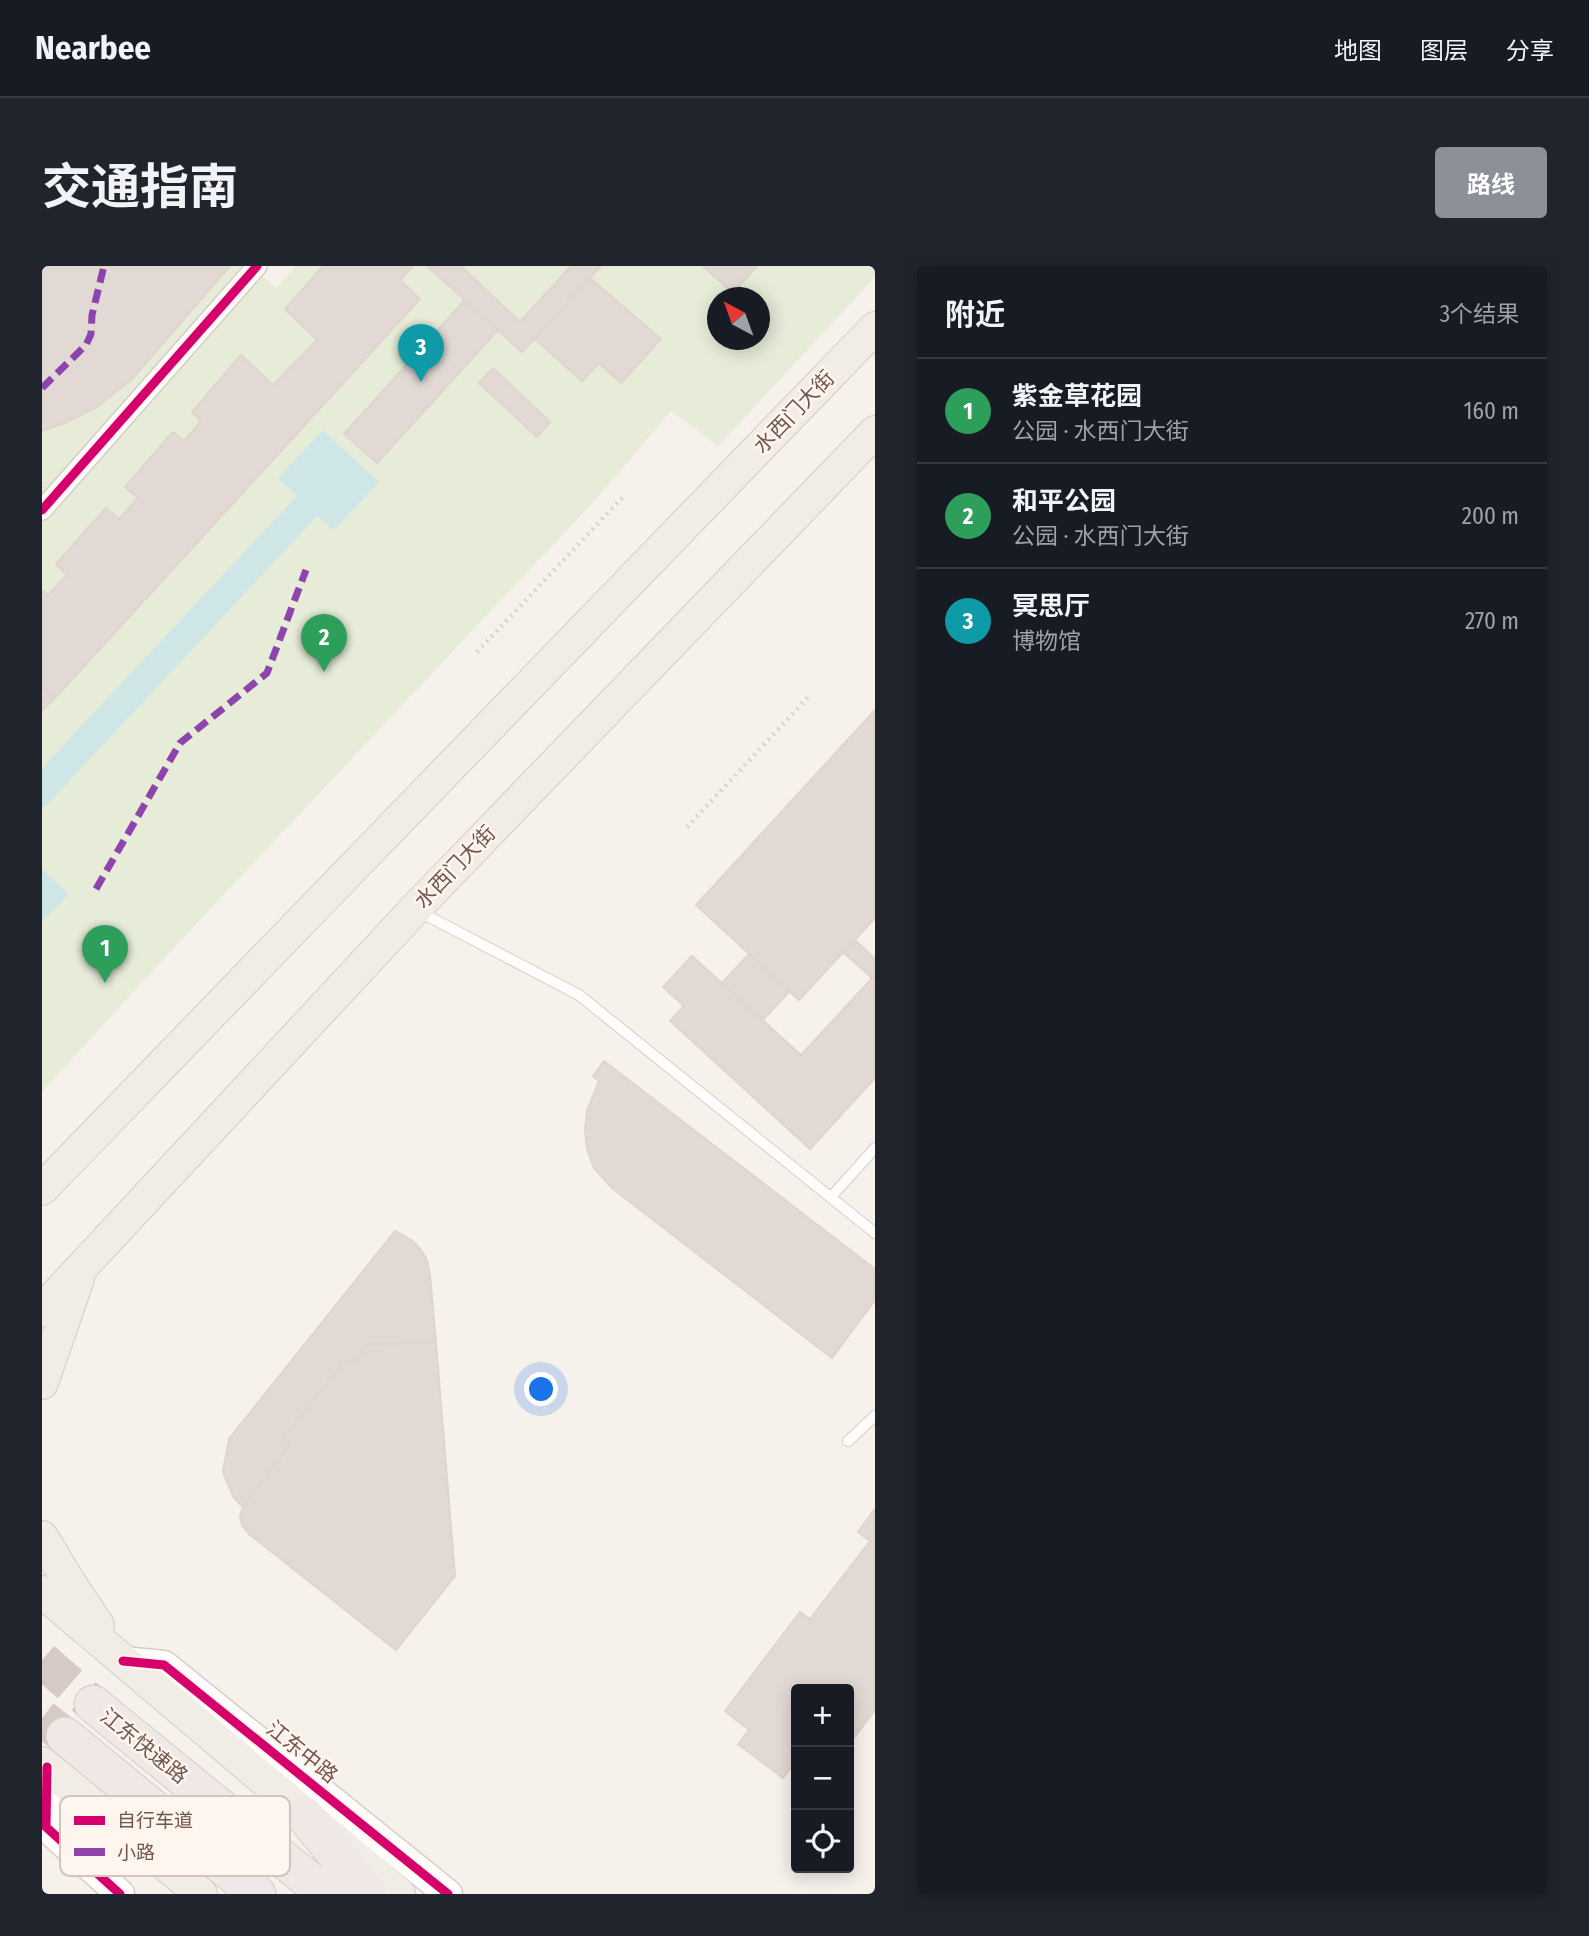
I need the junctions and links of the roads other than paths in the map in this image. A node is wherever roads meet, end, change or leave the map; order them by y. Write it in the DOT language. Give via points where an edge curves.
graph roads {
  1 [pos="257,266"];
  2 [pos="875,328"];
  3 [pos="875,432"];
  4 [pos="42,510"];
  5 [pos="415,909"];
  6 [pos="875,1147"];
  7 [pos="42,1189"];
  8 [pos="831,1197"];
  9 [pos="875,1233"];
  10 [pos="82,1267"];
  11 [pos="42,1310"];
  12 [pos="42,1383"];
  13 [pos="875,1416"];
  14 [pos="848,1441"];
  15 [pos="42,1537"];
  16 [pos="42,1592"];
  17 [pos="123,1661"];
  18 [pos="93,1704"];
  19 [pos="49,1758"];
  20 [pos="91,1796"];
  21 [pos="107,1796"];
  22 [pos="206,1796"];
  23 [pos="282,1796"];
  24 [pos="290,1803"];
  25 [pos="304,1815"];
  26 [pos="60,1840"];
  27 [pos="290,1865"];
  28 [pos="100,1876"];
  29 [pos="181,1876"];
  30 [pos="229,1876"];
  31 [pos="120,1894"];
  32 [pos="201,1894"];
  33 [pos="257,1894"];
  34 [pos="326,1894"];
  35 [pos="368,1894"];
  36 [pos="399,1894"];
  37 [pos="448,1894"];
  1 -- 4 [label="street"];
  2 -- 7 [label="main road, 水西门大街"];
  3 -- 5 [label="main road, 水西门大街"];
  5 -- 8 [label="lane" via="579,995"];
  5 -- 10 [label="main road, 水西门大街"];
  6 -- 8 [label="lane"];
  8 -- 9 [label="lane"];
  10 -- 11 [label="main road, 水西门大街"];
  10 -- 12 [label="main road"];
  13 -- 14 [label="lane"];
  15 -- 17 [label="main road"];
  16 -- 17 [label="main road"];
  17 -- 23 [label="main road"];
  17 -- 37 [label="street, 江东中路" via="164,1665"];
  18 -- 22 [label="highway, 江东快速路"];
  19 -- 20 [label="main road"];
  19 -- 21 [label="highway, 江东快速路"];
  19 -- 26 [label="street" via="46,1827"];
  24 -- 25 [label="main road"];
  25 -- 35 [label="highway"];
  25 -- 36 [label="main road"];
  27 -- 34 [label="highway, 江东快速路"];
  28 -- 31 [label="street"];
  29 -- 32 [label="main road"];
  30 -- 33 [label="highway, 江东快速路"];
}
